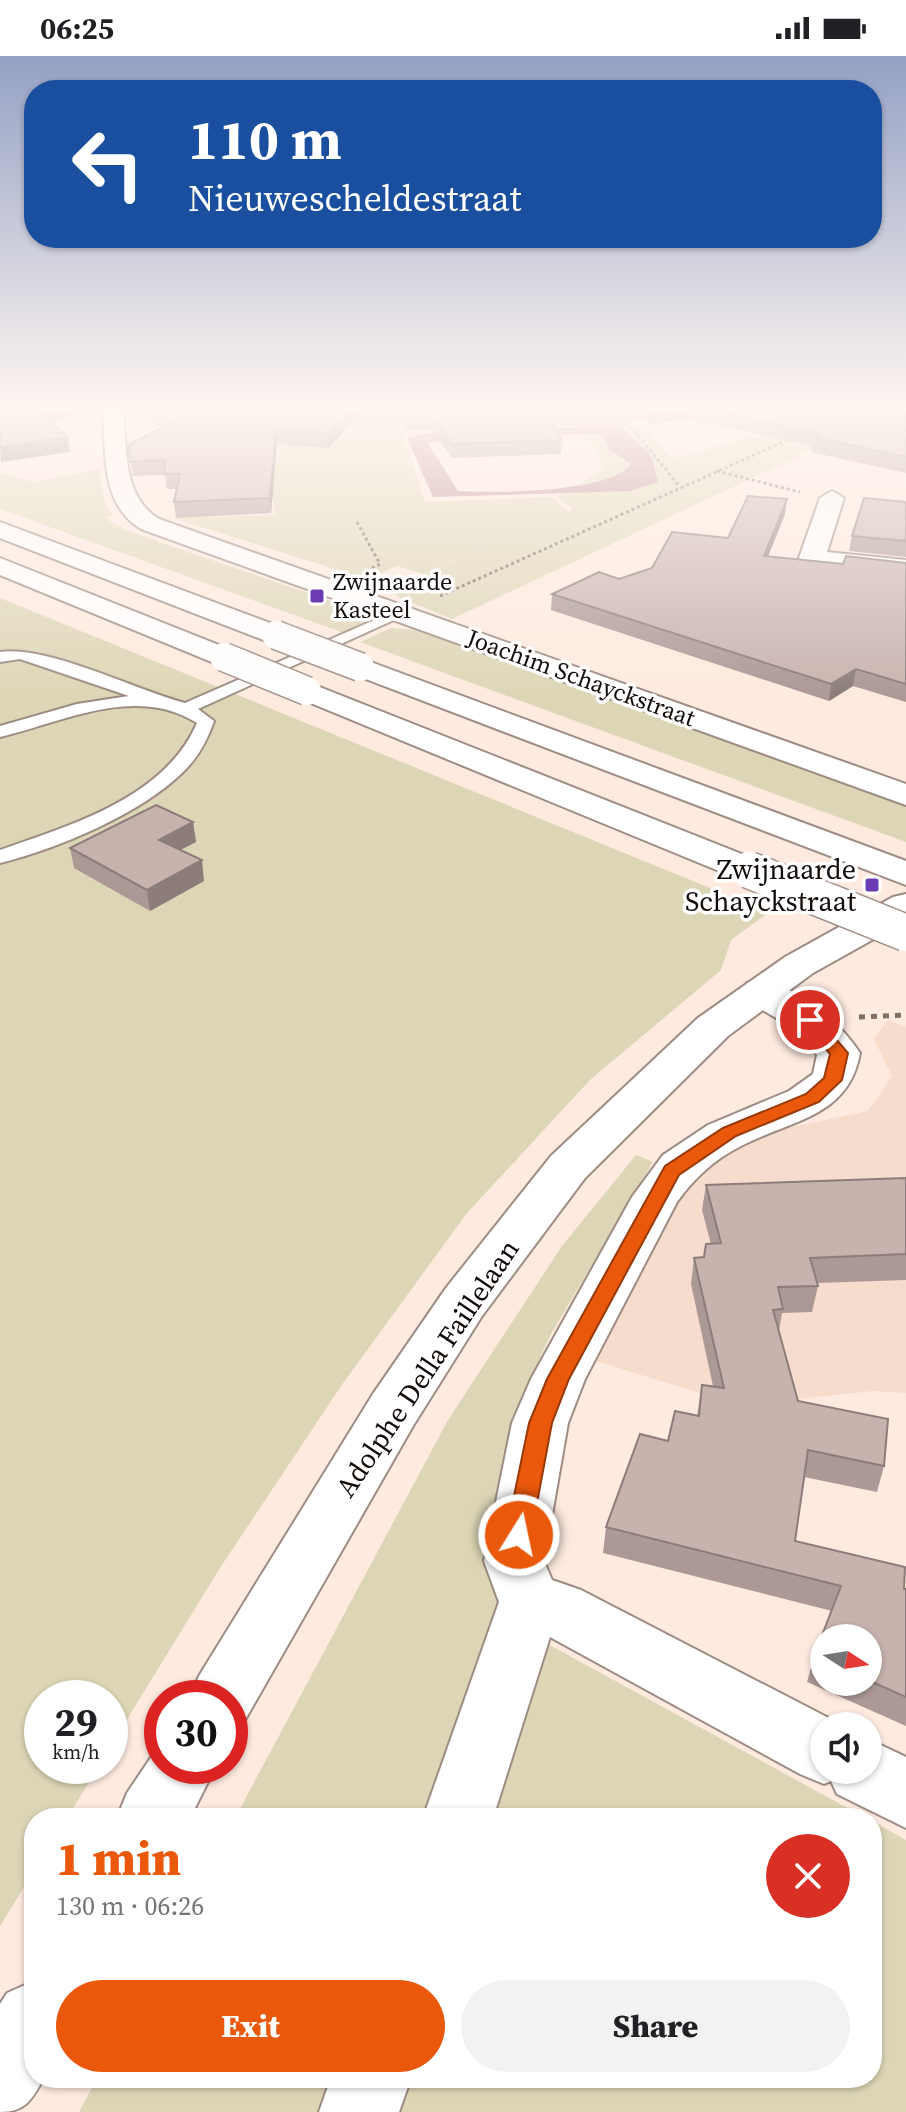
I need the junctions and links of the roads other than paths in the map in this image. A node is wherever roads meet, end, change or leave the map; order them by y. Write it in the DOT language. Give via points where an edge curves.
graph roads {
  1 [pos="128,506"];
  2 [pos="829,506"];
  3 [pos="0,529"];
  4 [pos="0,566"];
  5 [pos="906,568"];
  6 [pos="400,614"];
  7 [pos="0,657"];
  8 [pos="157,700"];
  9 [pos="191,706"];
  10 [pos="0,732"];
  11 [pos="906,795"];
  12 [pos="0,857"];
  13 [pos="906,874"];
  14 [pos="906,905"];
  15 [pos="906,933"];
  16 [pos="761,992"];
  17 [pos="530,1602"];
  18 [pos="233,1680"];
  19 [pos="810,1744"];
  20 [pos="882,1781"];
  21 [pos="172,1784"];
  22 [pos="906,1794"];
  23 [pos="158,1808"];
  24 [pos="461,1808"];
  25 [pos="24,2037"];
  26 [pos="0,2078"];
  27 [pos="367,2088"];
  28 [pos="359,2112"];
  1 -- 6 [label="main road, Joachim Schayckstraat" via="150,524"];
  2 -- 5 [label="main road" via="812,558"];
  3 -- 13 [label="main road, bridge"];
  4 -- 15 [label="main road, bridge"];
  6 -- 9 [label="lane"];
  6 -- 11 [label="main road, Joachim Schayckstraat"];
  7 -- 8 [label="lane" via="21,654"];
  8 -- 9 [label="lane"];
  8 -- 10 [label="lane" via="110,704"];
  9 -- 12 [label="lane" via="206,721 202,742 177,770 132,801 71,831"];
  14 -- 16 [label="main road, Adolphe Della Faillelaan"];
  16 -- 17 [label="main road" via="810,1020 839,1053 833,1080 813,1098 703,1148 672,1171 656,1197 558,1379 540,1423 514,1561"];
  16 -- 18 [label="main road, Adolphe Della Faillelaan" via="713,1027 624,1111 568,1167 516,1232 393,1410"];
  17 -- 19 [label="main road" via="559,1610"];
  17 -- 24 [label="main road"];
  20 -- 22 [label="main road"];
  21 -- 23 [label="main road"];
  25 -- 26 [label="main road"];
  27 -- 28 [label="main road"];
}
